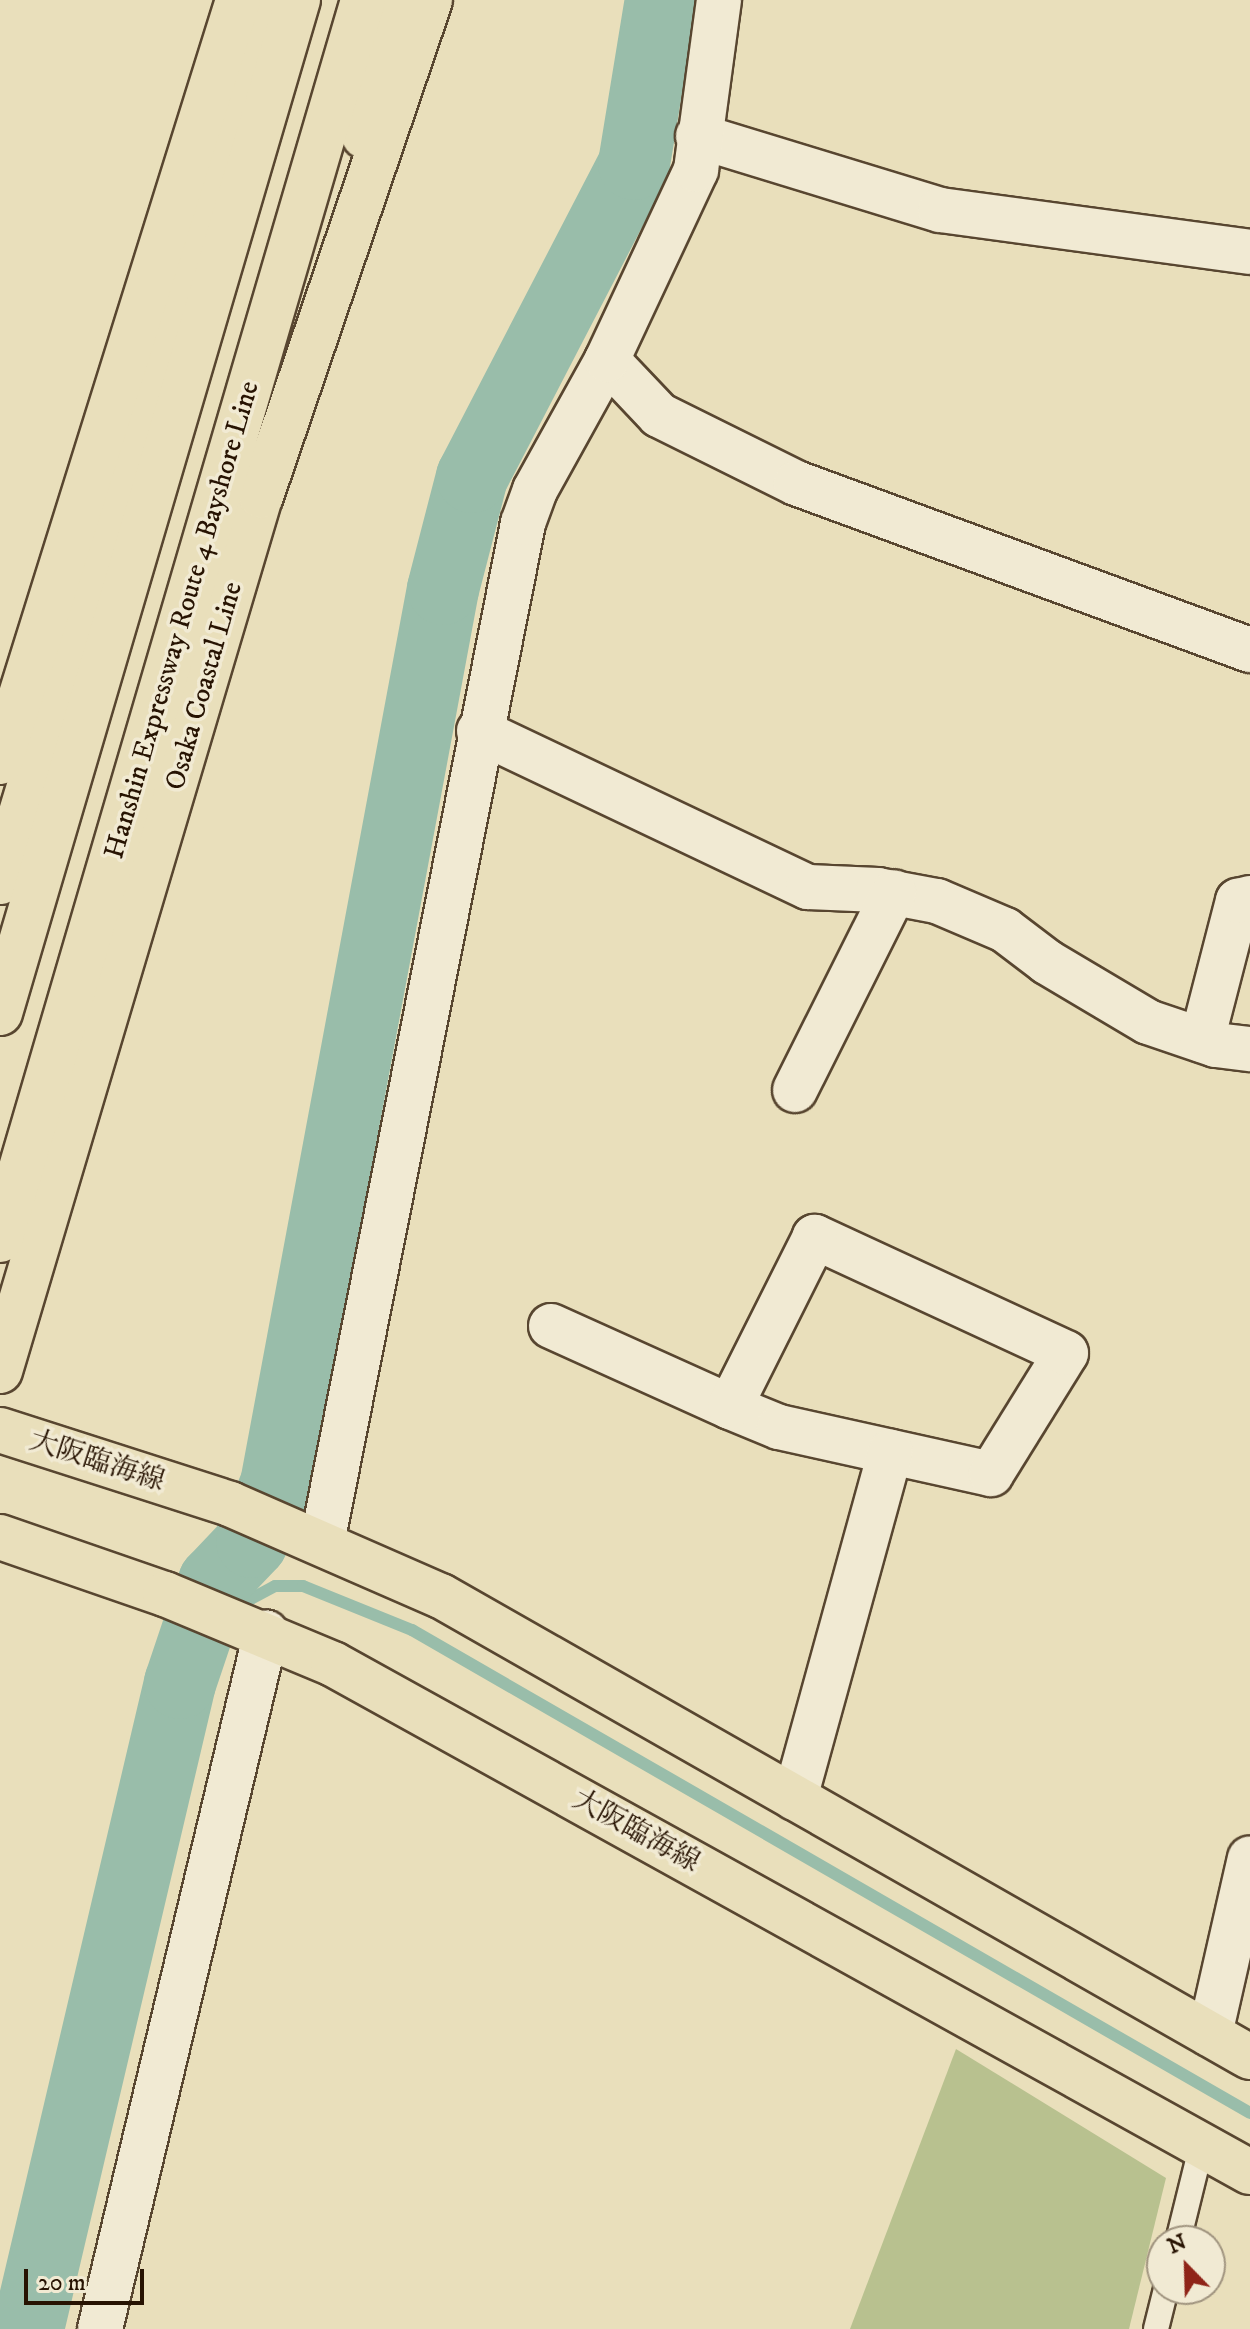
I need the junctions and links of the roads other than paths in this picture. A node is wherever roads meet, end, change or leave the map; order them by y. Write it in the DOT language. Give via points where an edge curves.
graph roads {
  1 [pos="238,0"];
  2 [pos="268,0"];
  3 [pos="298,0"];
  4 [pos="363,0"];
  5 [pos="403,0"];
  6 [pos="430,0"];
  7 [pos="719,0"];
  8 [pos="698,136"];
  9 [pos="1250,252"];
  10 [pos="607,360"];
  11 [pos="261,496"];
  12 [pos="1250,650"];
  13 [pos="479,731"];
  14 [pos="0,762"];
  15 [pos="0,882"];
  16 [pos="894,892"];
  17 [pos="1250,898"];
  18 [pos="0,1013"];
  19 [pos="1202,1040"];
  20 [pos="1250,1049"];
  21 [pos="795,1090"];
  22 [pos="0,1240"];
  23 [pos="551,1326"];
  24 [pos="0,1371"];
  25 [pos="730,1407"];
  26 [pos="0,1430"];
  27 [pos="890,1452"];
  28 [pos="0,1537"];
  29 [pos="308,1537"];
  30 [pos="256,1630"];
  31 [pos="795,1798"];
  32 [pos="1250,1858"];
  33 [pos="1210,2034"];
  34 [pos="1250,2057"];
  35 [pos="1202,2144"];
  36 [pos="1250,2172"];
  37 [pos="1182,2225"];
  38 [pos="1162,2305"];
  39 [pos="100,2329"];
  40 [pos="1156,2329"];
  1 -- 14 [label="main road"];
  2 -- 15 [label="main road"];
  3 -- 18 [label="main road"];
  4 -- 22 [label="main road, Hanshin Expressway Route 4 Bayshore Line"];
  5 -- 11 [label="main road, Osaka Coastal Line"];
  6 -- 11 [label="main road"];
  7 -- 8 [label="street"];
  8 -- 9 [label="street" via="940,210"];
  8 -- 10 [label="street" via="696,170"];
  10 -- 12 [label="street" via="659,415 796,483"];
  10 -- 13 [label="street" via="535,490 523,523"];
  11 -- 24 [label="main road, Osaka Coastal Line"];
  13 -- 16 [label="street" via="808,887"];
  13 -- 29 [label="street"];
  16 -- 19 [label="street" via="937,901 1005,930 1047,962 1148,1022"];
  16 -- 21 [label="street"];
  17 -- 19 [label="street" via="1238,901"];
  19 -- 20 [label="street"];
  23 -- 25 [label="street"];
  25 -- 27 [label="street" via="779,1427"];
  25 -- 27 [label="street" via="815,1237 1066,1353 991,1474"];
  26 -- 29 [label="main road, 大阪臨海線" via="230,1504"];
  27 -- 31 [label="street"];
  28 -- 30 [label="main road, 大阪臨海線"];
  29 -- 31 [label="main road, 大阪臨海線" via="441,1596"];
  30 -- 35 [label="main road, 大阪臨海線" via="333,1664"];
  30 -- 39 [label="street"];
  31 -- 33 [label="main road, 大阪臨海線"];
  32 -- 33 [label="street"];
  33 -- 34 [label="main road, 大阪臨海線"];
  35 -- 36 [label="main road, 大阪臨海線"];
  35 -- 37 [label="lane"];
  38 -- 40 [label="lane"];
}
